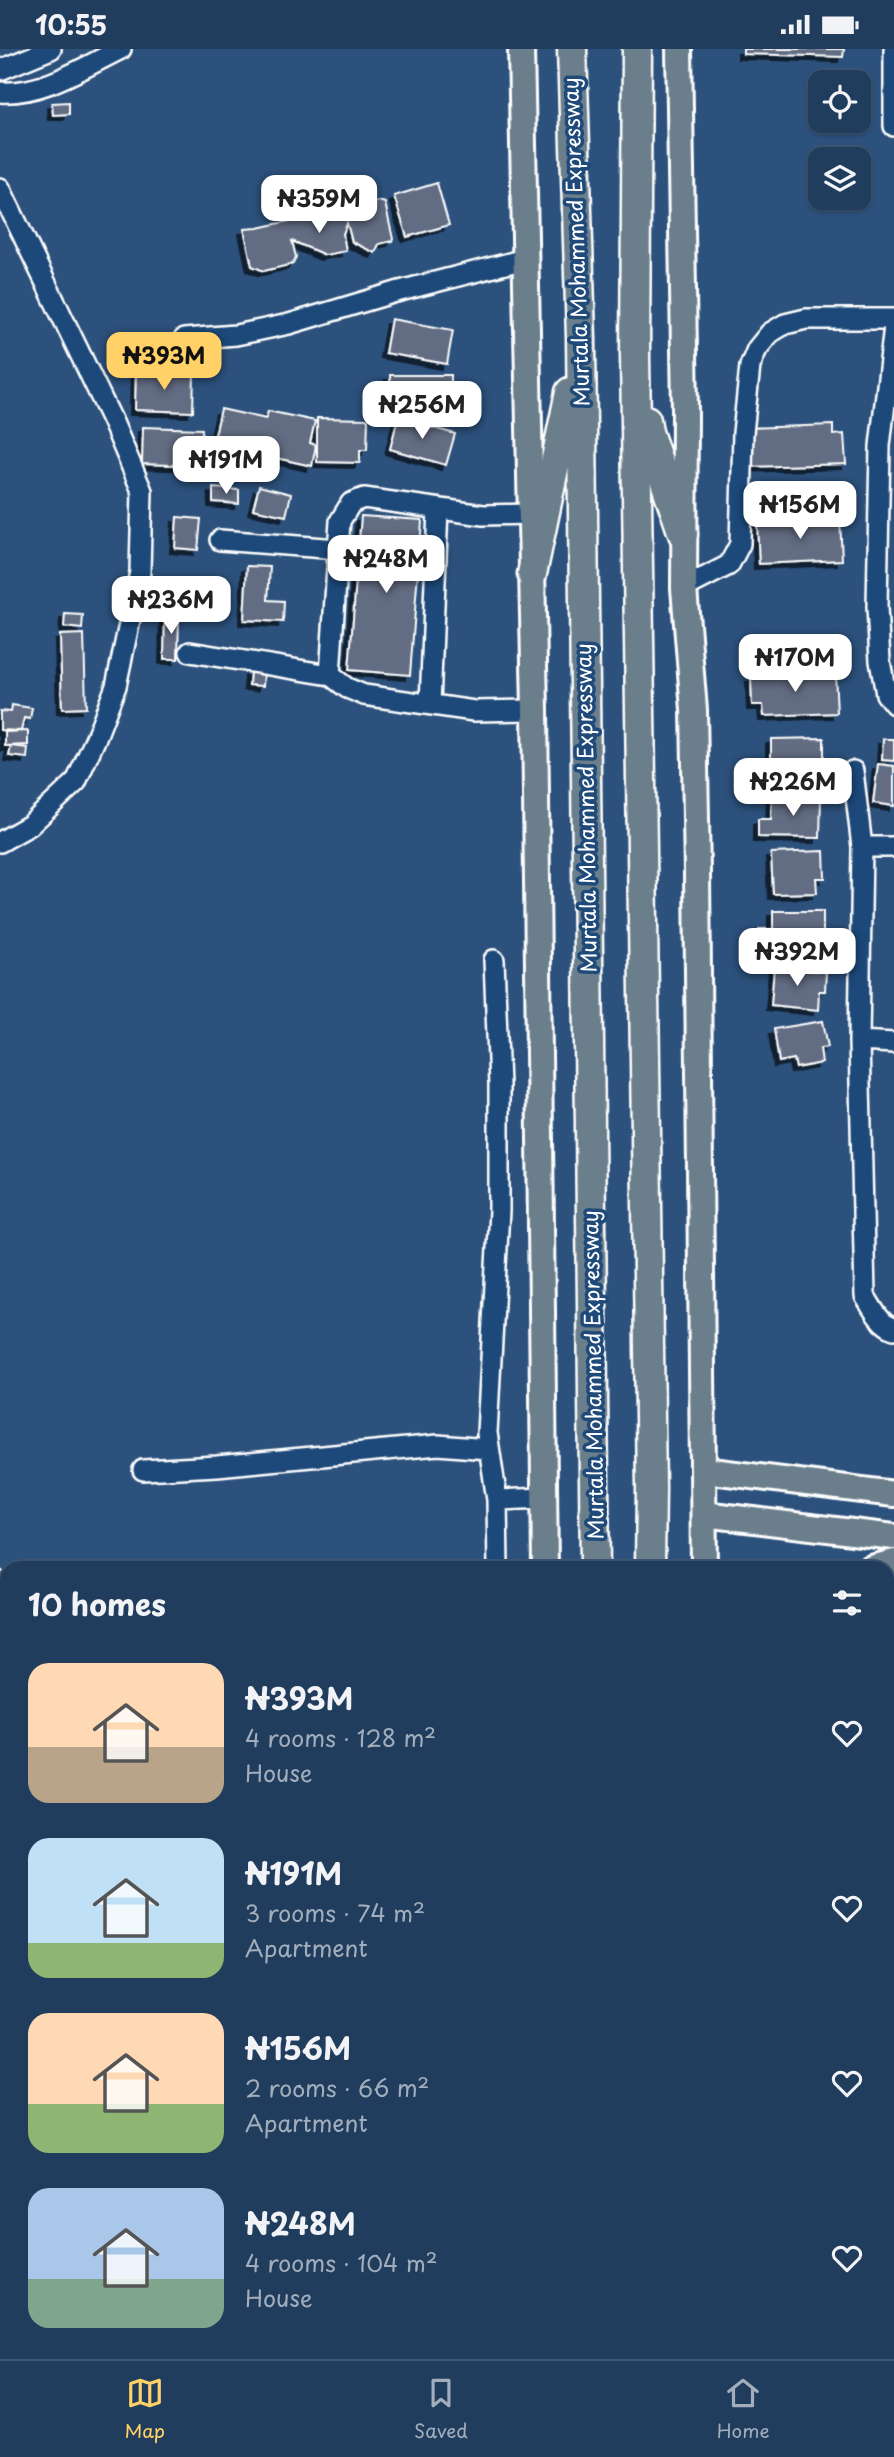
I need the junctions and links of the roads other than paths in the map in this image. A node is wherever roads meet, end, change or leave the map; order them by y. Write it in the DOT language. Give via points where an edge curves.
graph roads {
  1 [pos="51,49"];
  2 [pos="121,49"];
  3 [pos="522,49"];
  4 [pos="572,49"];
  5 [pos="637,49"];
  6 [pos="679,49"];
  7 [pos="894,49"];
  8 [pos="0,69"];
  9 [pos="0,92"];
  10 [pos="894,127"];
  11 [pos="0,188"];
  12 [pos="525,259"];
  13 [pos="894,319"];
  14 [pos="894,326"];
  15 [pos="580,338"];
  16 [pos="184,339"];
  17 [pos="635,355"];
  18 [pos="438,509"];
  19 [pos="530,515"];
  20 [pos="683,534"];
  21 [pos="220,540"];
  22 [pos="338,549"];
  23 [pos="532,573"];
  24 [pos="684,588"];
  25 [pos="190,652"];
  26 [pos="330,675"];
  27 [pos="430,704"];
  28 [pos="894,704"];
  29 [pos="535,711"];
  30 [pos="853,771"];
  31 [pos="0,842"];
  32 [pos="862,847"];
  33 [pos="894,847"];
  34 [pos="494,960"];
  35 [pos="859,1041"];
  36 [pos="894,1043"];
  37 [pos="894,1329"];
  38 [pos="488,1449"];
  39 [pos="143,1470"];
  40 [pos="704,1471"];
  41 [pos="894,1494"];
  42 [pos="546,1498"];
  43 [pos="497,1500"];
  44 [pos="704,1514"];
  45 [pos="894,1537"];
  46 [pos="498,1561"];
  47 [pos="545,1561"];
  48 [pos="595,1561"];
  49 [pos="650,1561"];
  50 [pos="704,1561"];
  1 -- 8 [label="street"];
  2 -- 9 [label="street" via="45,85 17,93"];
  3 -- 12 [label="main road"];
  4 -- 15 [label="highway, Murtala Mohammed Expressway"];
  5 -- 17 [label="highway"];
  6 -- 20 [label="main road"];
  7 -- 10 [label="street"];
  11 -- 31 [label="street" via="142,491 140,572 116,686 95,740 76,782 30,825"];
  12 -- 16 [label="street" via="289,324"];
  12 -- 19 [label="main road"];
  13 -- 24 [label="street" via="806,319 770,333 757,349 750,366 743,433 740,544 729,565"];
  14 -- 28 [label="street" via="880,446 877,607 880,661 886,694"];
  15 -- 23 [label="highway"];
  15 -- 48 [label="highway, Murtala Mohammed Expressway"];
  17 -- 20 [label="highway" via="648,432"];
  17 -- 49 [label="highway"];
  18 -- 19 [label="street"];
  18 -- 22 [label="street" via="364,498 351,503 341,521"];
  18 -- 27 [label="street"];
  19 -- 23 [label="main road"];
  20 -- 24 [label="main road"];
  21 -- 22 [label="street"];
  22 -- 26 [label="street"];
  23 -- 29 [label="main road"];
  24 -- 40 [label="main road" via="694,723"];
  25 -- 26 [label="street"];
  26 -- 27 [label="street" via="364,695"];
  27 -- 29 [label="street" via="474,711"];
  29 -- 42 [label="main road"];
  30 -- 32 [label="street"];
  32 -- 33 [label="street"];
  32 -- 35 [label="street"];
  34 -- 38 [label="street" via="499,1211"];
  35 -- 36 [label="street"];
  35 -- 37 [label="street" via="865,1296 876,1315"];
  38 -- 39 [label="street" via="438,1445"];
  38 -- 43 [label="street"];
  40 -- 41 [label="main road"];
  40 -- 44 [label="main road"];
  42 -- 43 [label="street"];
  42 -- 47 [label="main road"];
  43 -- 46 [label="street"];
  44 -- 45 [label="main road"];
  44 -- 50 [label="main road"];
}
